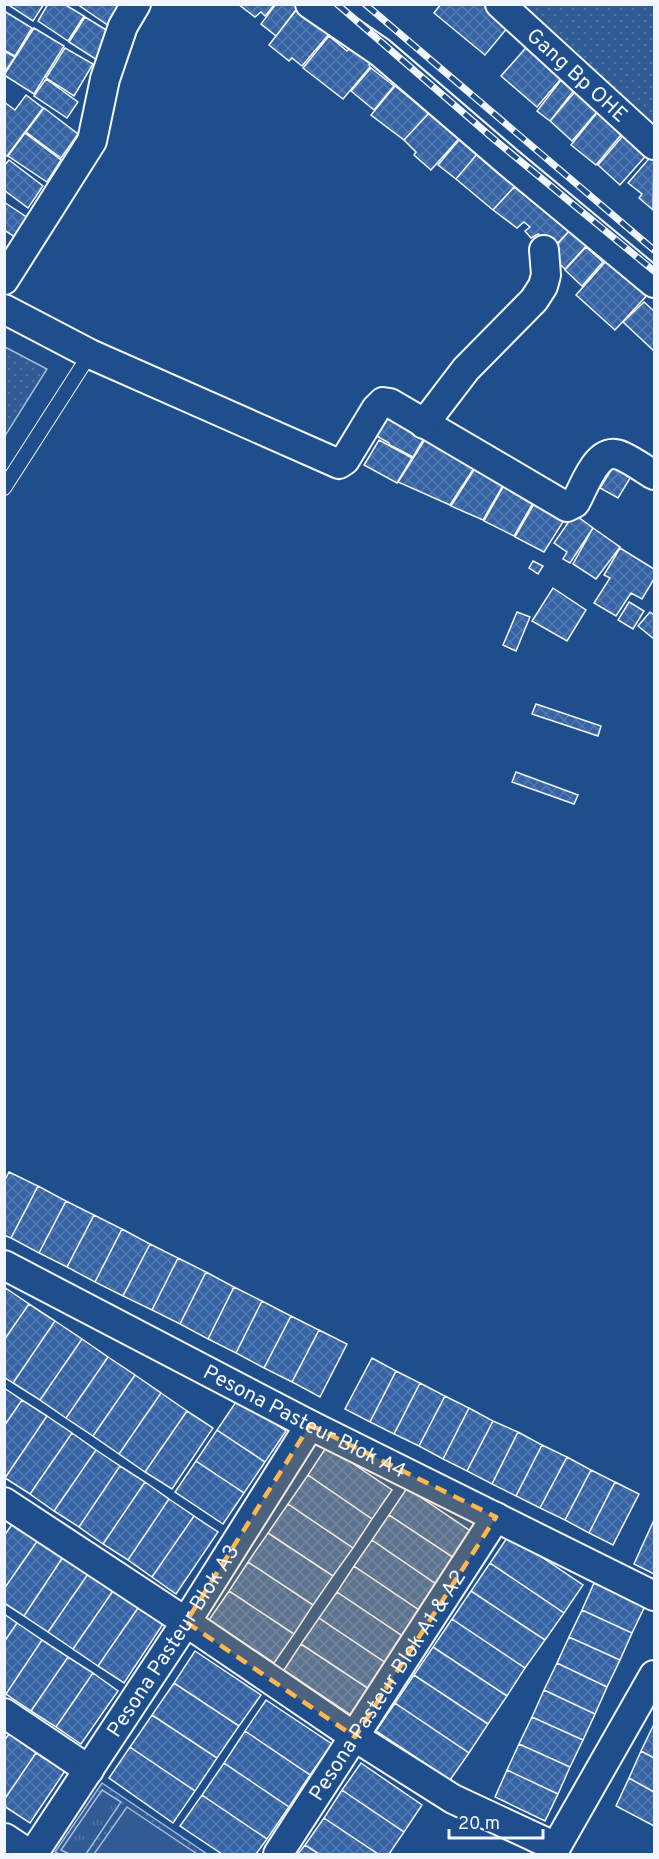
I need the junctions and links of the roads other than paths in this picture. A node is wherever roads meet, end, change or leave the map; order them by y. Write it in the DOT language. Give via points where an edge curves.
graph roads {
  1 [pos="136,4"];
  2 [pos="310,4"];
  3 [pos="500,4"];
  4 [pos="654,145"];
  5 [pos="544,250"];
  6 [pos="4,280"];
  7 [pos="654,283"];
  8 [pos="4,309"];
  9 [pos="90,354"];
  10 [pos="424,424"];
  11 [pos="654,475"];
  12 [pos="4,488"];
  13 [pos="4,1265"];
  14 [pos="310,1425"];
  15 [pos="4,1502"];
  16 [pos="496,1517"];
  17 [pos="654,1596"];
  18 [pos="186,1622"];
  19 [pos="654,1675"];
  20 [pos="4,1713"];
  21 [pos="355,1737"];
  22 [pos="89,1770"];
  23 [pos="4,1838"];
  24 [pos="31,1854"];
  25 [pos="278,1854"];
  1 -- 6 [label="street" via="123,26 105,79 92,141"];
  2 -- 7 [label="street" via="380,52"];
  3 -- 4 [label="street, Gang Bp OHE"];
  5 -- 10 [label="street" via="546,275 534,300 466,369"];
  8 -- 9 [label="street"];
  9 -- 10 [label="street" via="339,464 383,402"];
  9 -- 12 [label="lane"];
  10 -- 11 [label="street" via="567,507 575,503 598,459 609,453 620,455"];
  13 -- 14 [label="street, Pesona Pasteur Blok A4"];
  14 -- 16 [label="street, Pesona Pasteur Blok A4"];
  14 -- 18 [label="street, Pesona Pasteur Blok A3"];
  15 -- 18 [label="street"];
  16 -- 17 [label="street, Pesona Pasteur Blok A4"];
  16 -- 21 [label="street, Pesona Pasteur Blok A1 & A2"];
  18 -- 21 [label="street"];
  18 -- 22 [label="street, Pesona Pasteur Blok A3"];
  19 -- 21 [label="street" via="556,1846 453,1799"];
  20 -- 22 [label="street"];
  21 -- 25 [label="street, Pesona Pasteur Blok A1 & A2"];
  22 -- 24 [label="street, Pesona Pasteur Blok A3"];
  23 -- 24 [label="street"];
}
